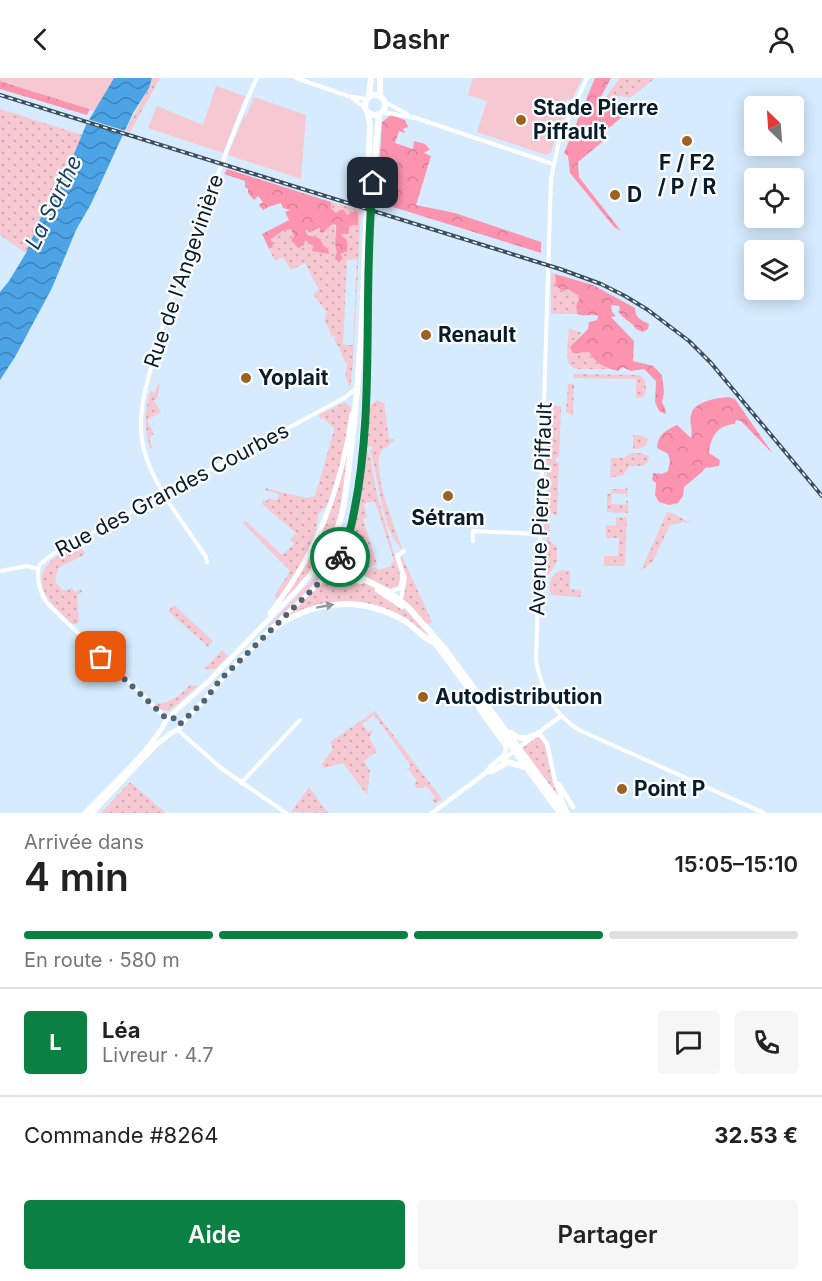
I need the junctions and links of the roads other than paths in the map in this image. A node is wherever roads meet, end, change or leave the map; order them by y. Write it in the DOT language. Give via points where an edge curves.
graph roads {
  1 [pos="257,78"];
  2 [pos="296,78"];
  3 [pos="370,78"];
  4 [pos="380,78"];
  5 [pos="587,78"];
  6 [pos="348,96"];
  7 [pos="380,96"];
  8 [pos="368,97"];
  9 [pos="385,102"];
  10 [pos="364,107"];
  11 [pos="368,113"];
  12 [pos="381,113"];
  13 [pos="416,118"];
  14 [pos="553,164"];
  15 [pos="359,364"];
  16 [pos="354,390"];
  17 [pos="344,398"];
  18 [pos="355,402"];
  19 [pos="164,494"];
  20 [pos="540,534"];
  21 [pos="473,541"];
  22 [pos="327,550"];
  23 [pos="404,551"];
  24 [pos="341,560"];
  25 [pos="207,561"];
  26 [pos="315,566"];
  27 [pos="401,567"];
  28 [pos="38,569"];
  29 [pos="0,571"];
  30 [pos="335,576"];
  31 [pos="325,577"];
  32 [pos="389,592"];
  33 [pos="401,601"];
  34 [pos="272,629"];
  35 [pos="253,636"];
  36 [pos="435,643"];
  37 [pos="474,697"];
  38 [pos="561,716"];
  39 [pos="168,719"];
  40 [pos="300,720"];
  41 [pos="165,727"];
  42 [pos="179,727"];
  43 [pos="506,729"];
  44 [pos="171,733"];
  45 [pos="539,733"];
  46 [pos="517,749"];
  47 [pos="552,768"];
  48 [pos="527,769"];
  49 [pos="488,771"];
  50 [pos="241,783"];
  51 [pos="573,807"];
  52 [pos="85,813"];
  53 [pos="92,813"];
  54 [pos="286,813"];
  55 [pos="432,813"];
  56 [pos="560,813"];
  57 [pos="567,813"];
  58 [pos="764,813"];
  1 -- 19 [label="street, Rue de l'Angevinière" via="171,297 143,399 144,448"];
  2 -- 6 [label="street"];
  3 -- 8 [label="main road"];
  4 -- 7 [label="main road"];
  5 -- 14 [label="street, Avenue Pierre Piffault" via="560,137"];
  6 -- 8 [label="street"];
  6 -- 10 [label="street"];
  7 -- 8 [label="main road"];
  7 -- 9 [label="main road"];
  8 -- 10 [label="main road"];
  9 -- 12 [label="main road"];
  9 -- 13 [label="street"];
  10 -- 11 [label="main road"];
  11 -- 12 [label="main road"];
  11 -- 15 [label="main road"];
  12 -- 13 [label="street"];
  12 -- 24 [label="main road" via="370,213 361,458 353,519"];
  13 -- 14 [label="street"];
  14 -- 20 [label="street, Avenue Pierre Piffault"];
  15 -- 16 [label="main road"];
  15 -- 18 [label="main road"];
  16 -- 17 [label="street, Rue des Grandes Courbes"];
  16 -- 18 [label="main road"];
  17 -- 18 [label="street"];
  17 -- 19 [label="street, Rue des Grandes Courbes"];
  18 -- 22 [label="main road" via="342,513"];
  18 -- 35 [label="main road" via="346,454 323,524 288,589"];
  19 -- 25 [label="street, Rue de l'Angevinière"];
  19 -- 28 [label="street, Rue des Grandes Courbes" via="48,556"];
  20 -- 21 [label="street" via="473,531"];
  20 -- 38 [label="street, Avenue Pierre Piffault" via="536,660 546,695"];
  22 -- 24 [label="main road" via="334,551"];
  22 -- 26 [label="main road" via="317,556"];
  23 -- 27 [label="street" via="397,556"];
  24 -- 30 [label="main road"];
  24 -- 32 [label="main road" via="348,572"];
  26 -- 31 [label="main road" via="318,574"];
  26 -- 35 [label="main road"];
  27 -- 32 [label="street" via="400,586"];
  27 -- 33 [label="street" via="405,581"];
  28 -- 29 [label="street, Rue des Grandes Courbes" via="27,566"];
  28 -- 39 [label="street" via="38,583 47,603"];
  30 -- 31 [label="main road"];
  30 -- 36 [label="main road" via="360,581 401,605"];
  31 -- 34 [label="main road"];
  32 -- 33 [label="main road"];
  33 -- 43 [label="main road" via="444,648"];
  34 -- 36 [label="main road, one-way" via="318,606 350,604 387,612"];
  34 -- 42 [label="main road"];
  35 -- 39 [label="main road"];
  36 -- 37 [label="main road"];
  37 -- 46 [label="main road"];
  37 -- 49 [label="street" via="506,747 505,754"];
  38 -- 45 [label="street"];
  38 -- 58 [label="street, Avenue Pierre Piffault" via="579,730"];
  39 -- 41 [label="main road"];
  39 -- 42 [label="main road" via="176,718"];
  40 -- 50 [label="street"];
  41 -- 44 [label="main road"];
  41 -- 52 [label="main road"];
  42 -- 44 [label="main road"];
  42 -- 50 [label="street"];
  43 -- 45 [label="main road" via="525,738"];
  43 -- 46 [label="main road"];
  44 -- 53 [label="main road"];
  45 -- 46 [label="street"];
  45 -- 47 [label="street" via="547,744"];
  46 -- 48 [label="main road"];
  46 -- 49 [label="street"];
  46 -- 57 [label="main road"];
  47 -- 51 [label="street"];
  47 -- 57 [label="street"];
  48 -- 49 [label="main road" via="508,762"];
  48 -- 56 [label="main road"];
  49 -- 55 [label="street"];
  50 -- 54 [label="street"];
}
